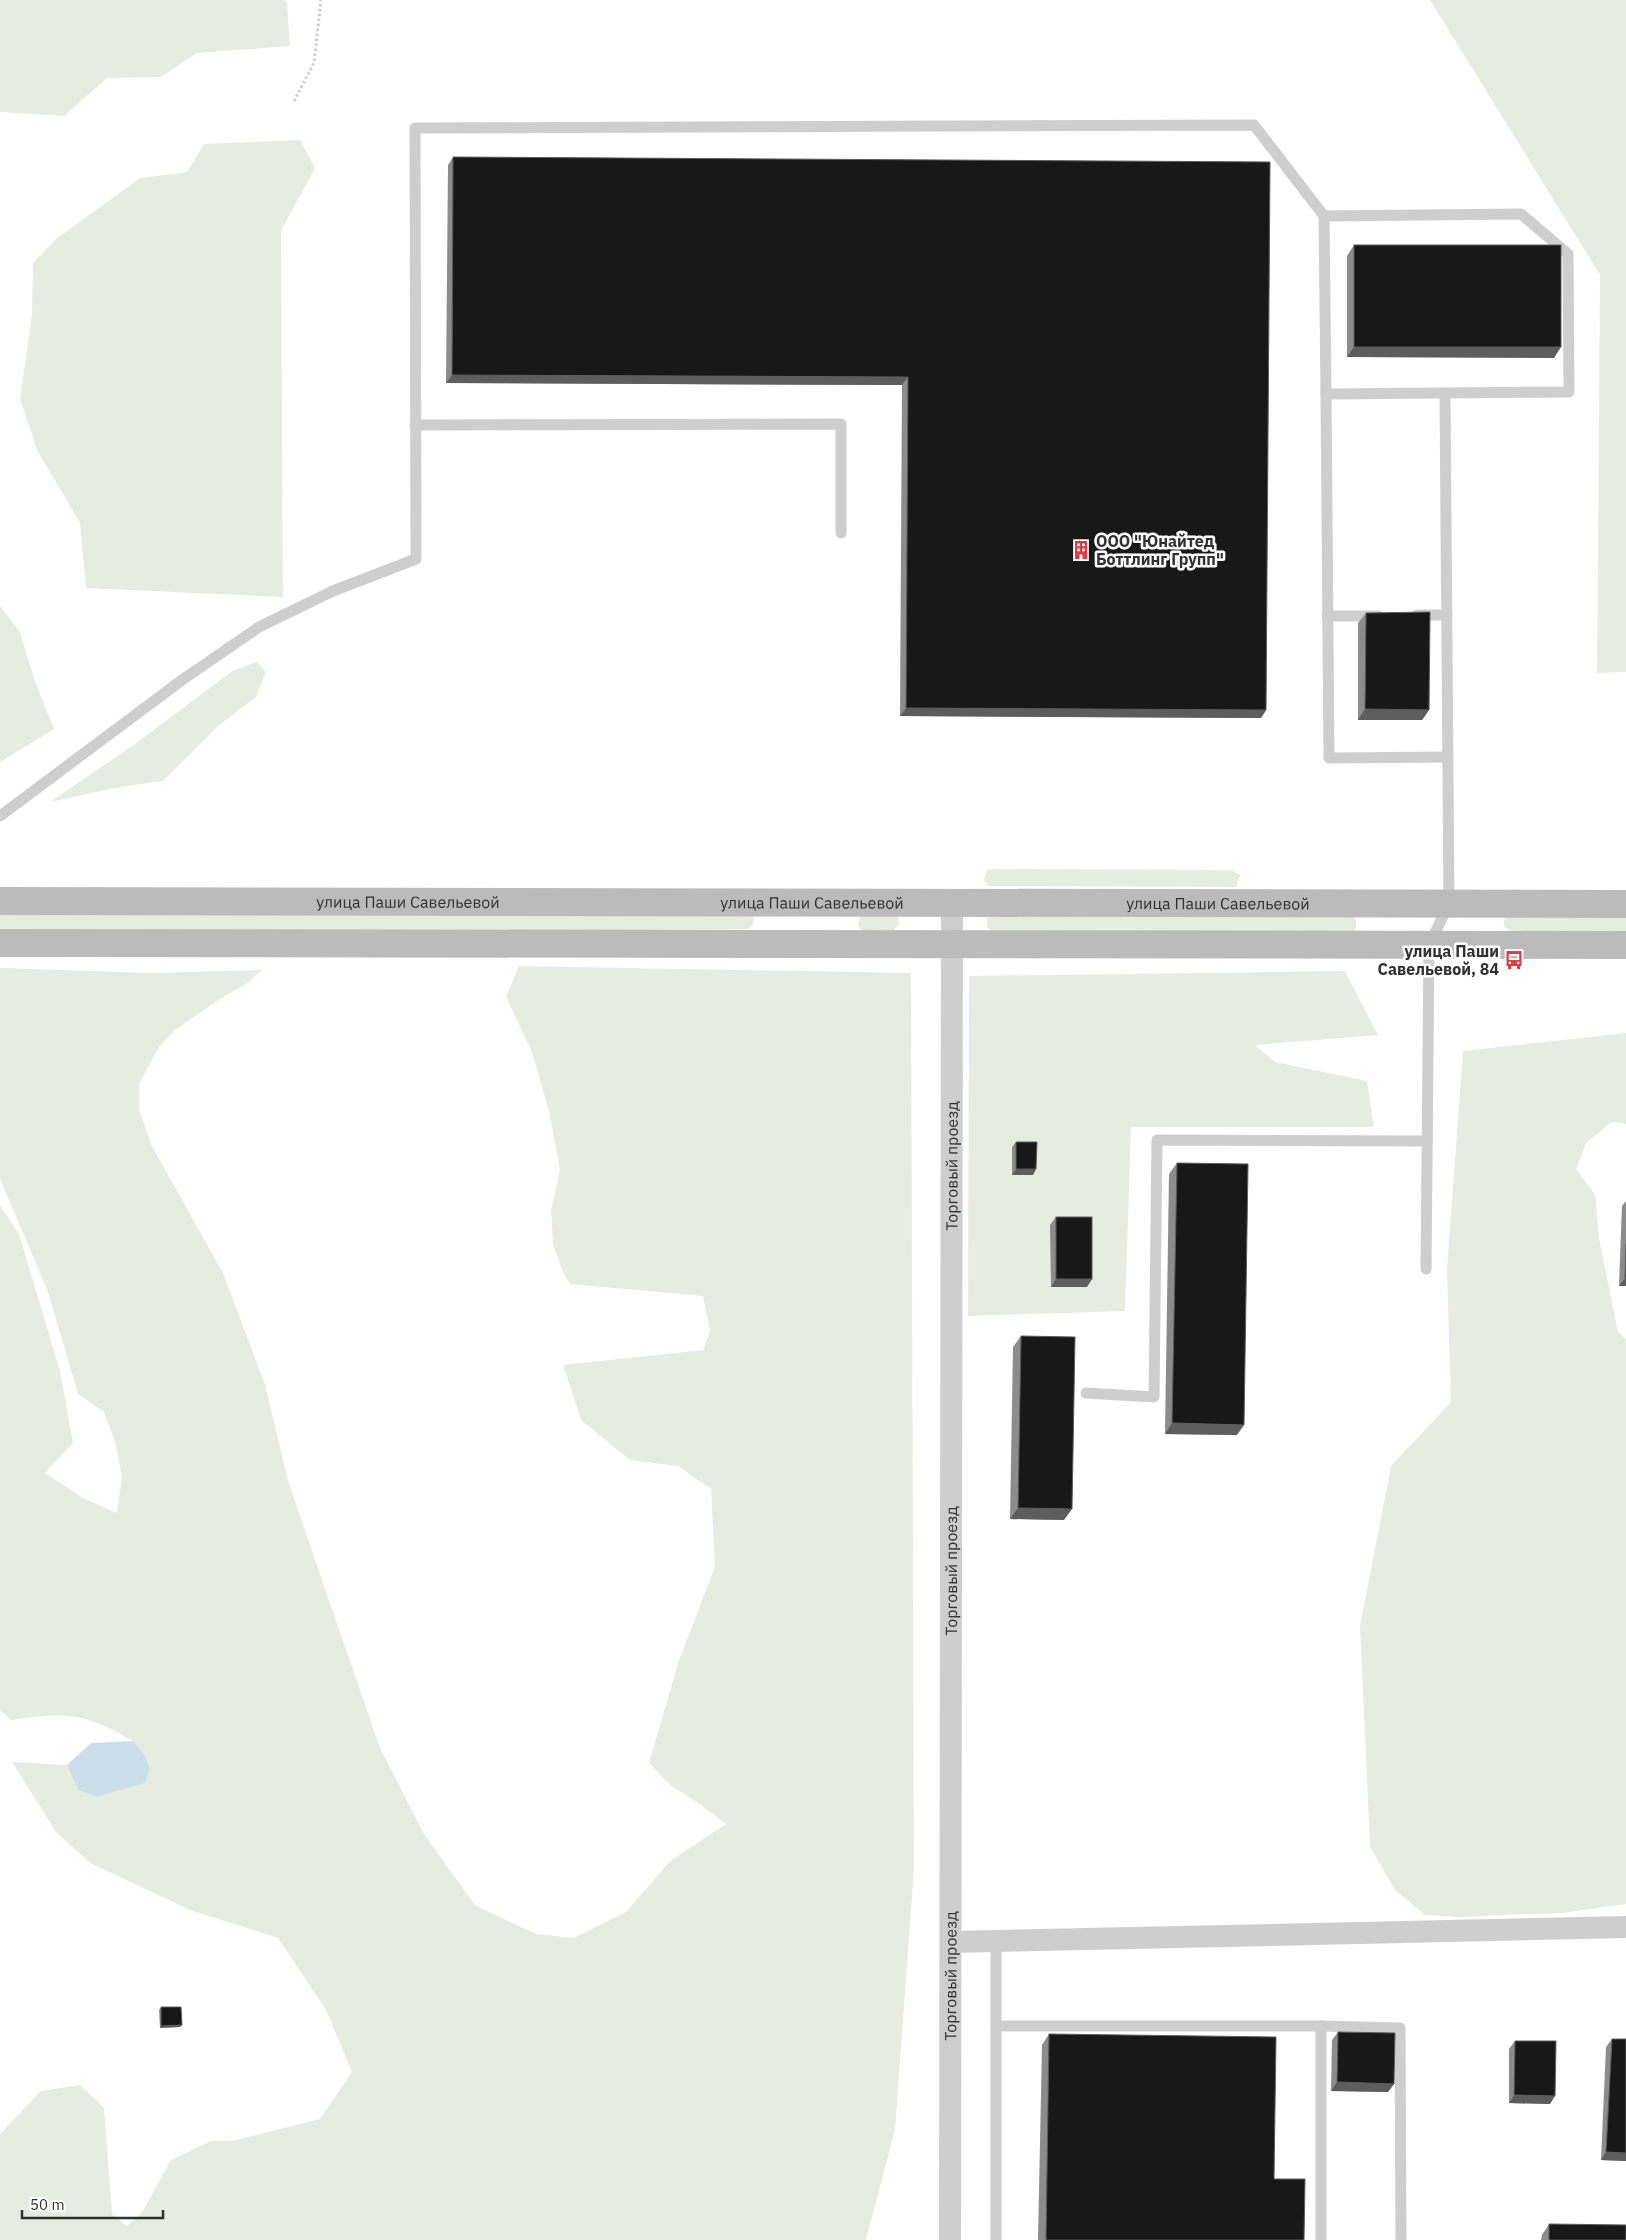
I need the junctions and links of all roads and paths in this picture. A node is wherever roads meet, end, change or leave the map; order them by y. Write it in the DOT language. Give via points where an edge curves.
graph roads {
  1 [pos="321,0"];
  2 [pos="294,101"];
  3 [pos="1324,216"];
  4 [pos="1445,393"];
  5 [pos="1326,394"];
  6 [pos="415,425"];
  7 [pos="841,533"];
  8 [pos="1407,615"];
  9 [pos="1447,615"];
  10 [pos="1328,616"];
  11 [pos="1387,616"];
  12 [pos="1448,757"];
  13 [pos="0,816"];
  14 [pos="0,901"];
  15 [pos="952,902"];
  16 [pos="1449,904"];
  17 [pos="1626,904"];
  18 [pos="0,943"];
  19 [pos="952,944"];
  20 [pos="1428,945"];
  21 [pos="1626,945"];
  22 [pos="1427,1141"];
  23 [pos="1426,1269"];
  24 [pos="1086,1393"];
  25 [pos="1626,1928"];
  26 [pos="996,1941"];
  27 [pos="952,1942"];
  28 [pos="996,2026"];
  29 [pos="1321,2026"];
  30 [pos="950,2240"];
  31 [pos="996,2240"];
  32 [pos="1321,2240"];
  33 [pos="1401,2240"];
  1 -- 2 [label="path" via="314,63"];
  3 -- 4 [label="lane" via="1520,214 1568,254 1569,392"];
  3 -- 5 [label="lane"];
  3 -- 6 [label="lane" via="1254,125 415,128"];
  4 -- 5 [label="lane"];
  4 -- 9 [label="lane"];
  5 -- 10 [label="lane"];
  6 -- 7 [label="lane" via="841,424"];
  6 -- 13 [label="lane" via="416,559 333,591 259,627 182,680"];
  8 -- 9 [label="lane"];
  9 -- 12 [label="lane"];
  10 -- 11 [label="lane"];
  10 -- 12 [label="lane" via="1329,758"];
  12 -- 16 [label="lane"];
  14 -- 15 [label="street, улица Паши Савельевой"];
  15 -- 16 [label="street, улица Паши Савельевой"];
  15 -- 19 [label="street, Торговый проезд"];
  16 -- 17 [label="street, улица Паши Савельевой"];
  16 -- 20 [label="lane"];
  18 -- 19 [label="street"];
  19 -- 20 [label="street"];
  19 -- 27 [label="street, Торговый проезд"];
  20 -- 21 [label="street"];
  20 -- 22 [label="lane"];
  22 -- 23 [label="lane"];
  22 -- 24 [label="lane" via="1157,1140 1154,1397"];
  25 -- 26 [label="street"];
  26 -- 27 [label="street"];
  26 -- 28 [label="lane"];
  27 -- 30 [label="street, Торговый проезд"];
  28 -- 29 [label="lane"];
  28 -- 31 [label="lane"];
  29 -- 32 [label="lane"];
  29 -- 33 [label="lane" via="1400,2028"];
}
